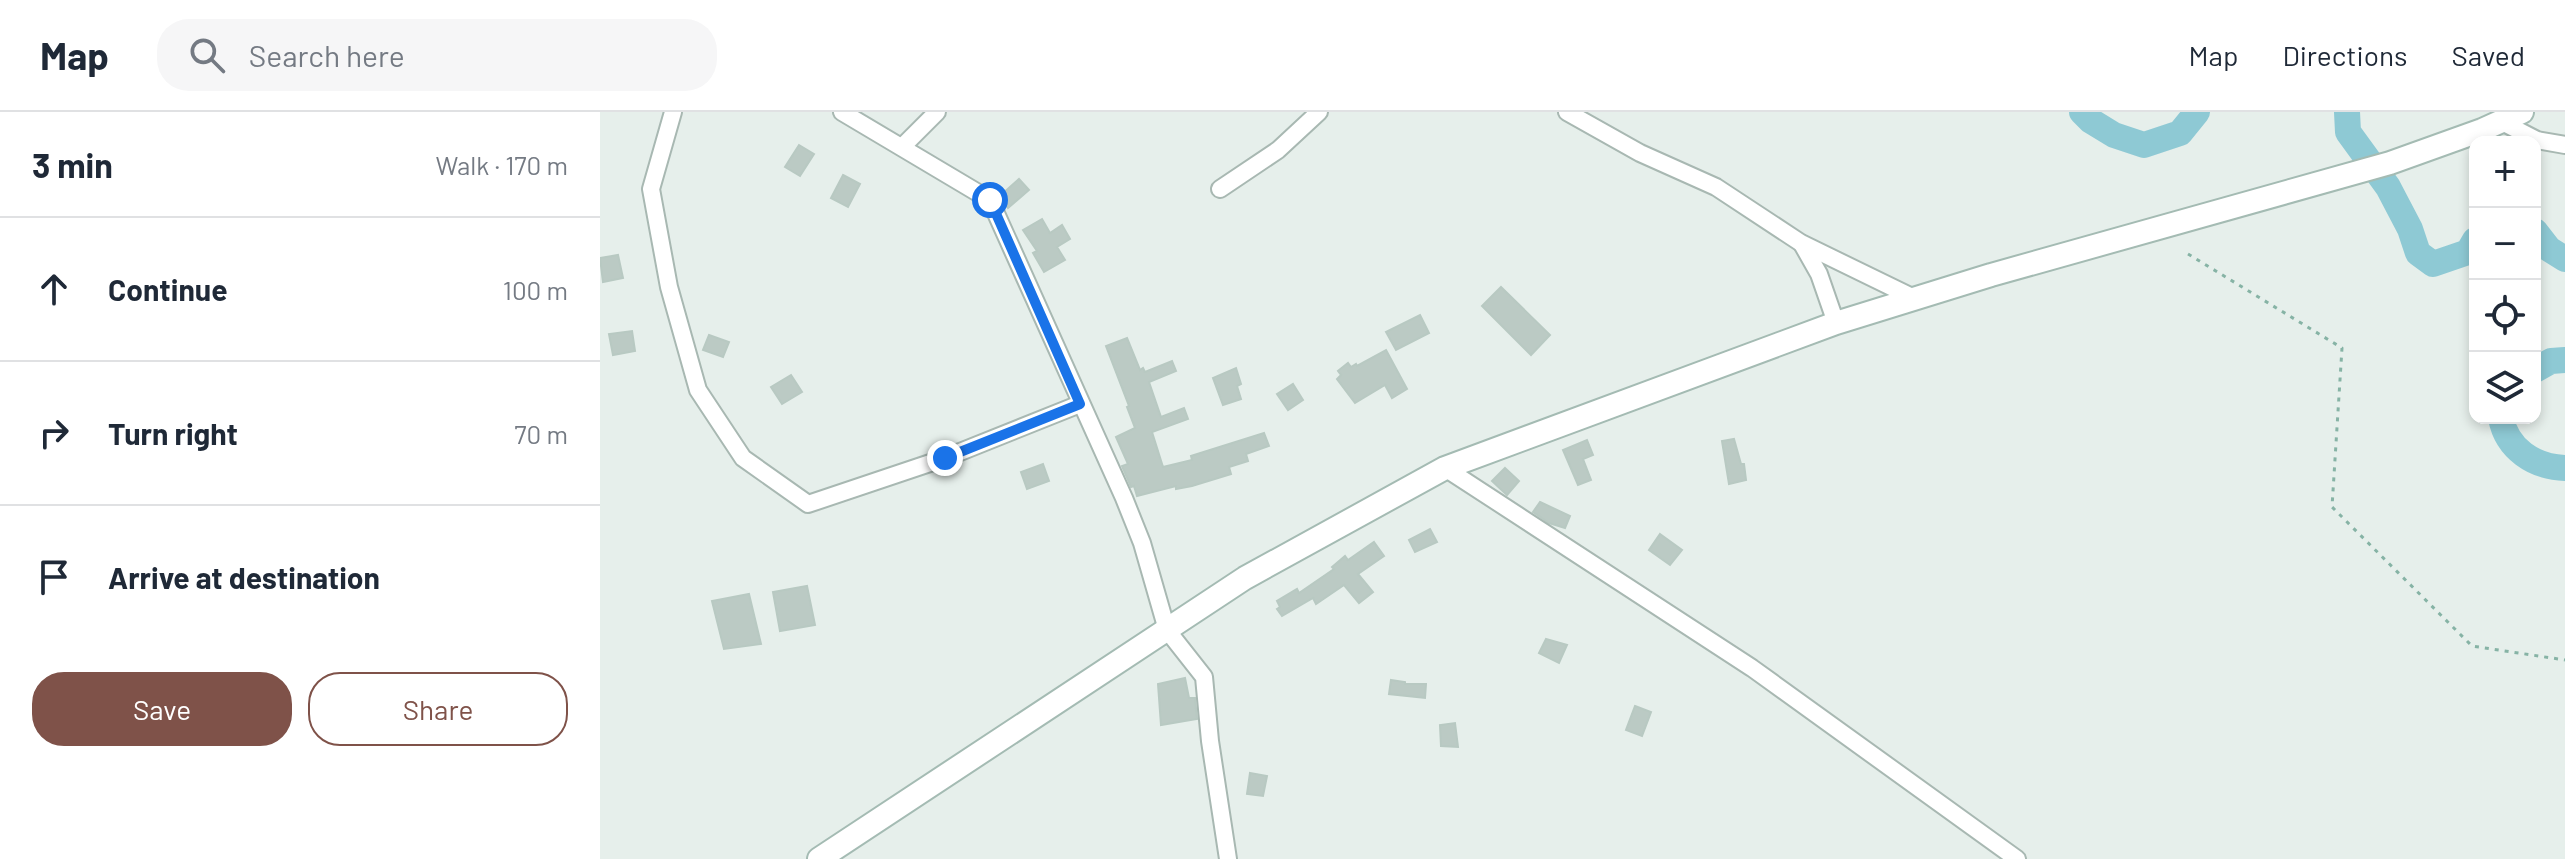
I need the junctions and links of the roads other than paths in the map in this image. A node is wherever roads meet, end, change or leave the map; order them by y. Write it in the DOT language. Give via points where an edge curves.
graph roads {
  1 [pos="673,112"];
  2 [pos="842,112"];
  3 [pos="937,112"];
  4 [pos="1319,112"];
  5 [pos="1567,112"];
  6 [pos="2512,117"];
  7 [pos="2565,145"];
  8 [pos="902,147"];
  9 [pos="1220,189"];
  10 [pos="1801,243"];
  11 [pos="1914,298"];
  12 [pos="1836,323"];
  13 [pos="1080,404"];
  14 [pos="1445,468"];
  15 [pos="1167,630"];
  16 [pos="819,859"];
  17 [pos="1228,859"];
  18 [pos="2017,859"];
  1 -- 13 [label="street" via="651,189 669,287 698,390 743,458 808,504 945,458"];
  2 -- 8 [label="street"];
  3 -- 8 [label="street"];
  4 -- 9 [label="street" via="1278,150"];
  5 -- 10 [label="street" via="1716,187"];
  6 -- 7 [label="street" via="2537,140"];
  6 -- 11 [label="street" via="2328,182"];
  8 -- 13 [label="street" via="990,200"];
  10 -- 11 [label="street"];
  10 -- 12 [label="street" via="1819,274"];
  11 -- 12 [label="street"];
  12 -- 14 [label="street"];
  13 -- 15 [label="street" via="1142,543"];
  14 -- 15 [label="street" via="1245,578"];
  14 -- 18 [label="street" via="1752,668"];
  15 -- 16 [label="street"];
  15 -- 17 [label="street" via="1204,677"];
}
